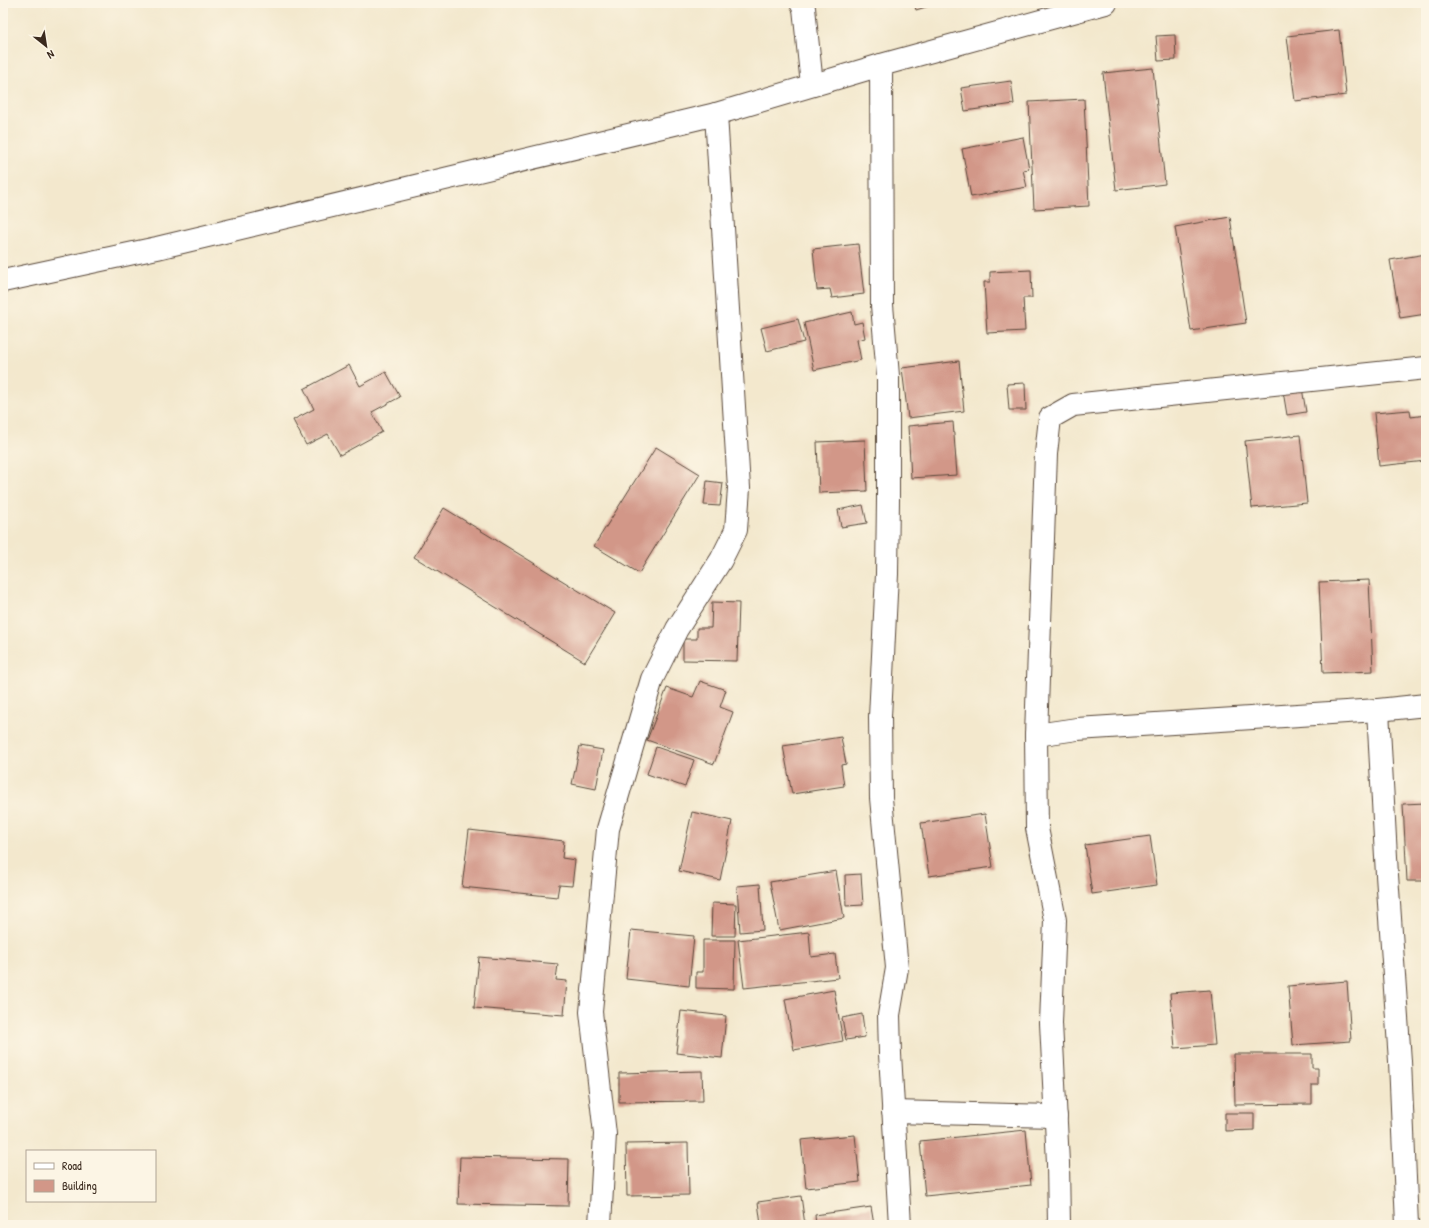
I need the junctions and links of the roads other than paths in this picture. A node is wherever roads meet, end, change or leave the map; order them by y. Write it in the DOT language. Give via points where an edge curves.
graph roads {
  1 [pos="801,3"];
  2 [pos="1106,3"];
  3 [pos="881,65"];
  4 [pos="812,85"];
  5 [pos="716,114"];
  6 [pos="3,281"];
  7 [pos="1426,368"];
  8 [pos="1426,705"];
  9 [pos="1378,710"];
  10 [pos="1036,735"];
  11 [pos="893,1112"];
  12 [pos="1056,1116"];
  13 [pos="600,1225"];
  14 [pos="900,1225"];
  15 [pos="1059,1225"];
  16 [pos="1407,1225"];
  1 -- 4 [label="street" via="804,8"];
  2 -- 3 [label="street"];
  3 -- 4 [label="street"];
  3 -- 11 [label="street" via="882,305 888,376 888,500 880,739 881,798 897,968 889,1015"];
  4 -- 5 [label="street"];
  5 -- 6 [label="street" via="164,247"];
  5 -- 13 [label="street" via="739,488 736,530 721,560 677,629 652,679 608,829 591,1012 606,1134"];
  7 -- 10 [label="street" via="1073,405 1050,418 1046,454"];
  8 -- 9 [label="street"];
  9 -- 10 [label="street" via="1078,729"];
  9 -- 16 [label="street" via="1400,1061"];
  10 -- 12 [label="street" via="1037,828 1055,920 1051,1023"];
  11 -- 12 [label="street"];
  11 -- 14 [label="street"];
  12 -- 15 [label="street"];
}
